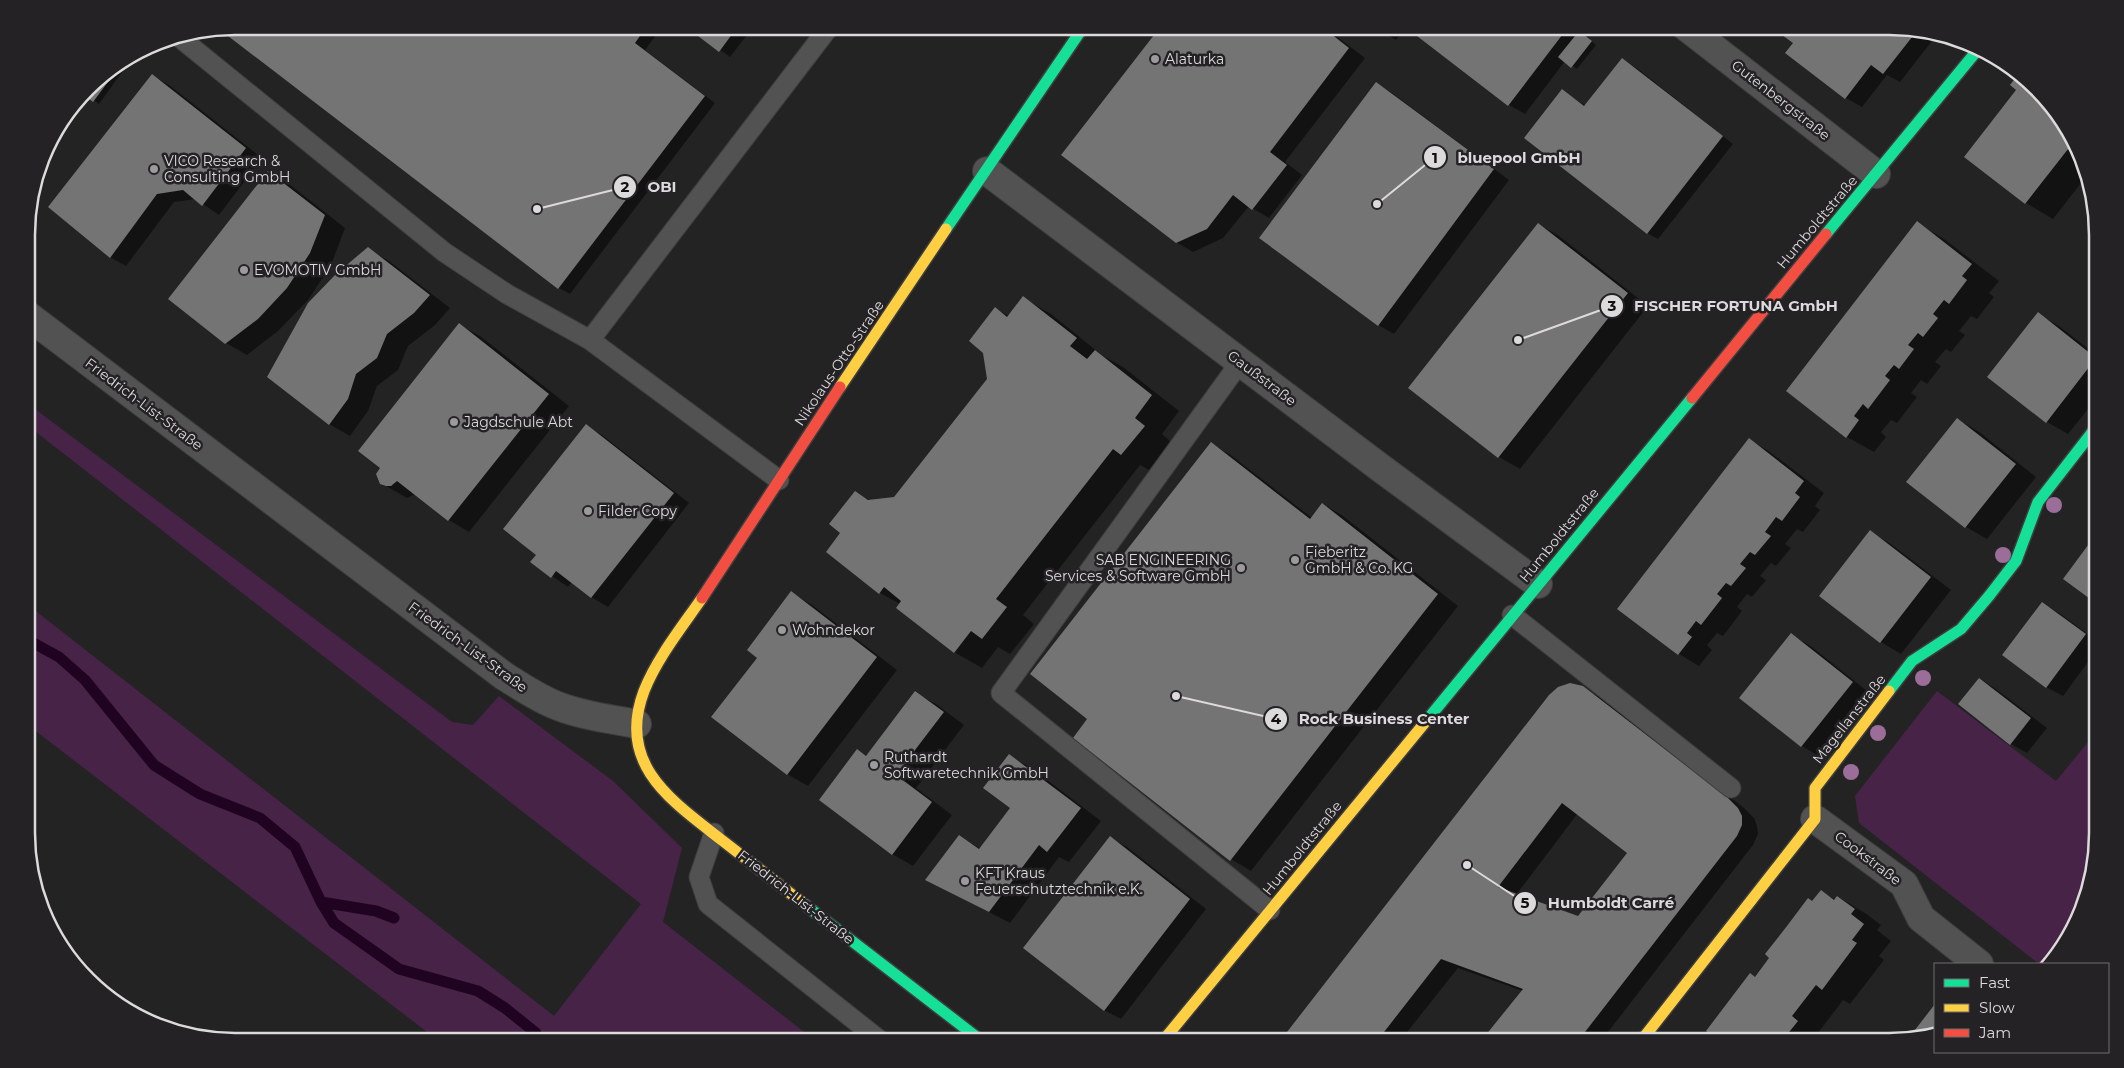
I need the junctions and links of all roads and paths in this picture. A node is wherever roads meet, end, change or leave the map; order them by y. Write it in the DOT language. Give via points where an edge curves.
graph roads {
  1 [pos="823,35"];
  2 [pos="1078,35"];
  3 [pos="1697,35"];
  4 [pos="185,42"];
  5 [pos="1974,54"];
  6 [pos="987,171"];
  7 [pos="1876,174"];
  8 [pos="35,321"];
  9 [pos="590,340"];
  10 [pos="1241,361"];
  11 [pos="2089,436"];
  12 [pos="779,480"];
  13 [pos="1538,584"];
  14 [pos="1512,615"];
  15 [pos="637,724"];
  16 [pos="1731,788"];
  17 [pos="1815,819"];
  18 [pos="714,833"];
  19 [pos="1270,910"];
  20 [pos="1977,963"];
  21 [pos="871,1033"];
  22 [pos="971,1033"];
  23 [pos="1169,1033"];
  24 [pos="1647,1033"];
  1 -- 9 [label="lane"];
  2 -- 6 [label="street, Nikolaus-Otto-Straße"];
  3 -- 7 [label="street, Gutenbergstraße"];
  4 -- 9 [label="lane" via="444,252 507,294"];
  5 -- 7 [label="street, Humboldtstraße"];
  6 -- 10 [label="street, Gaußstraße"];
  6 -- 12 [label="street, Nikolaus-Otto-Straße"];
  7 -- 13 [label="street, Humboldtstraße"];
  8 -- 15 [label="street, Friedrich-List-Straße" via="504,676 558,707"];
  9 -- 12 [label="lane"];
  10 -- 13 [label="street, Gaußstraße"];
  10 -- 19 [label="lane" via="1001,693"];
  11 -- 17 [label="street, Magellanstraße" via="2038,502 2016,561 1990,596 1961,629 1912,661 1815,788"];
  12 -- 15 [label="street, Nikolaus-Otto-Straße" via="648,684 640,702"];
  13 -- 14 [label="street, Humboldtstraße"];
  14 -- 16 [label="lane"];
  14 -- 19 [label="street, Humboldtstraße"];
  15 -- 18 [label="street, Friedrich-List-Straße" via="637,744 649,776 676,804"];
  17 -- 20 [label="street, Cookstraße" via="1904,884 1921,918"];
  17 -- 24 [label="street"];
  18 -- 21 [label="lane" via="699,878 708,904"];
  18 -- 22 [label="street, Friedrich-List-Straße"];
  19 -- 23 [label="street, Humboldtstraße"];
}
